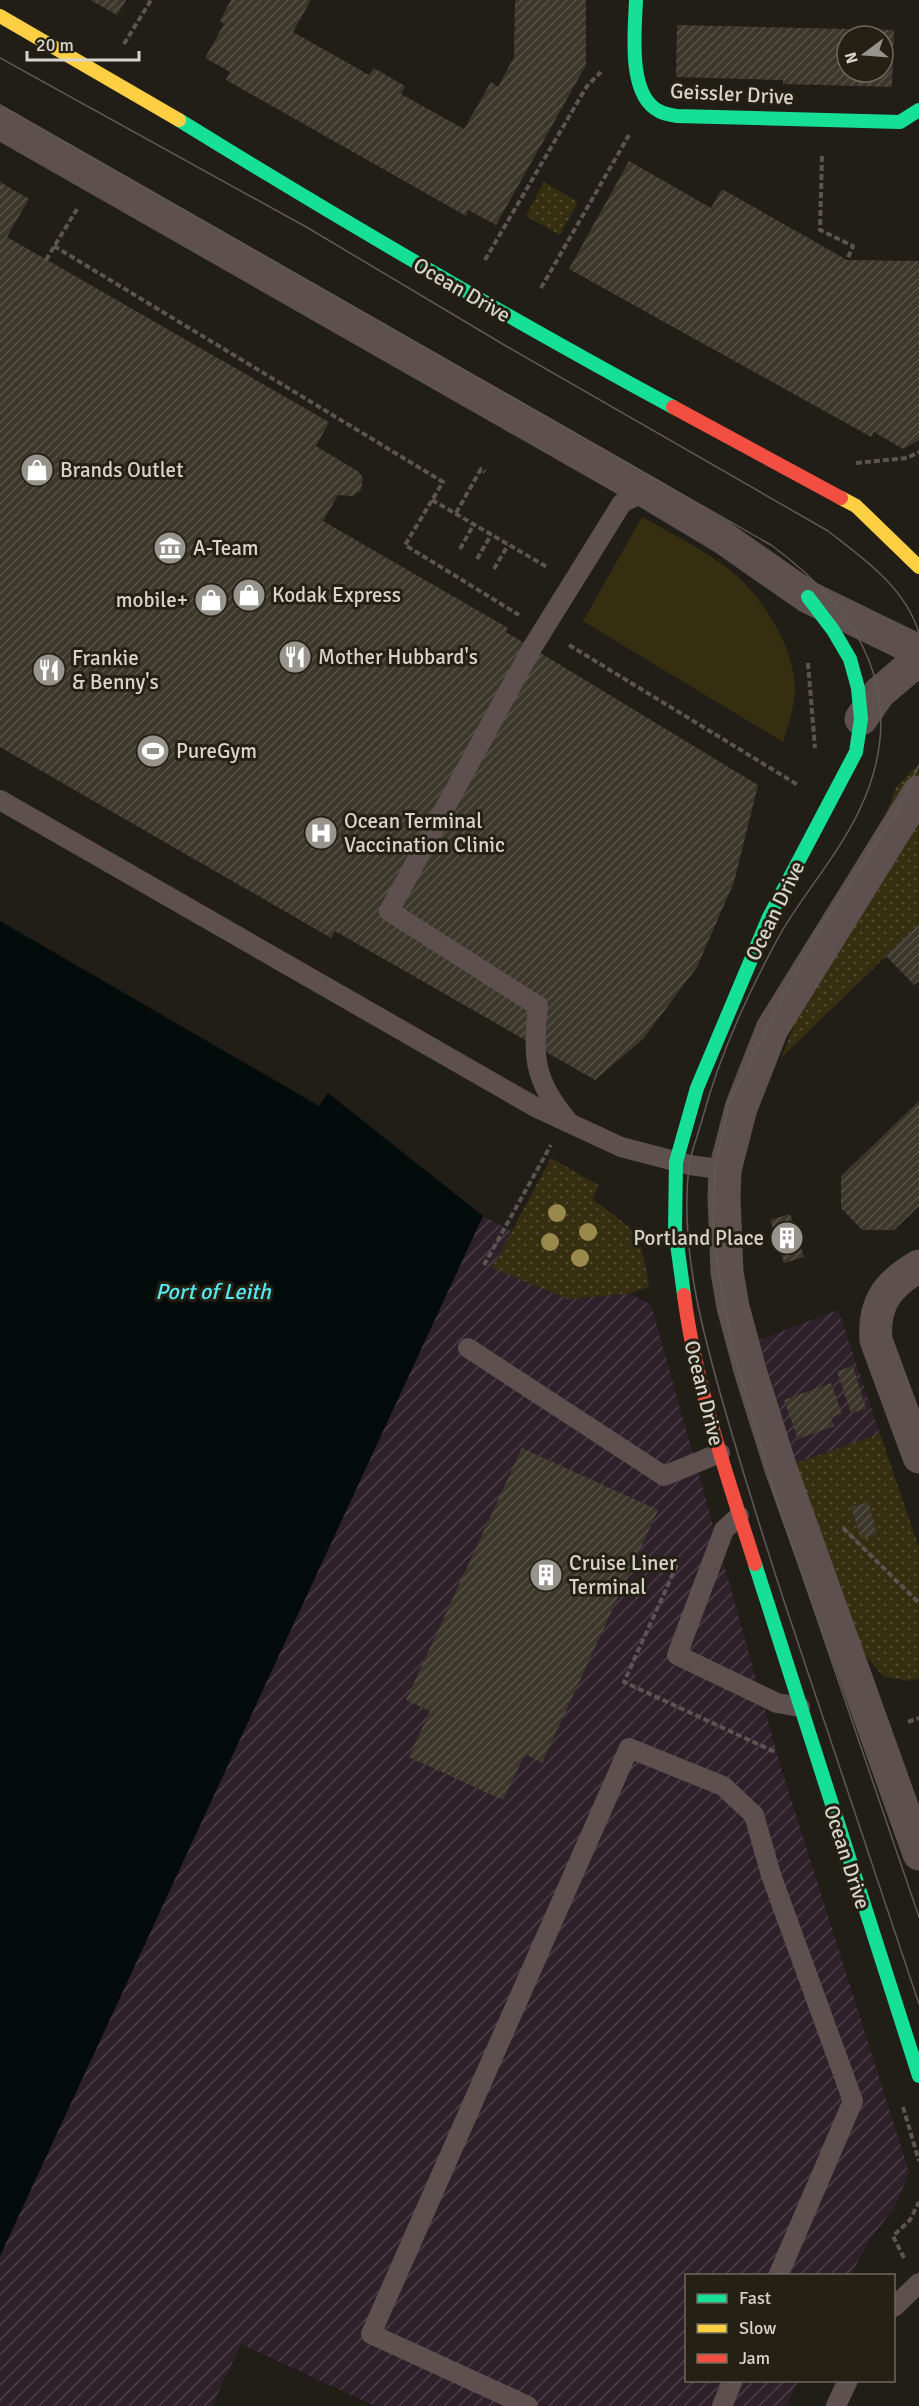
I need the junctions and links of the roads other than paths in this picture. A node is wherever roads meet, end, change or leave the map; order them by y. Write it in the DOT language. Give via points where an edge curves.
graph roads {
  1 [pos="636,0"];
  2 [pos="0,16"];
  3 [pos="919,110"];
  4 [pos="0,123"];
  5 [pos="645,491"];
  6 [pos="919,567"];
  7 [pos="808,597"];
  8 [pos="919,651"];
  9 [pos="919,659"];
  10 [pos="861,719"];
  11 [pos="919,792"];
  12 [pos="0,800"];
  13 [pos="568,1123"];
  14 [pos="675,1162"];
  15 [pos="725,1170"];
  16 [pos="919,1266"];
  17 [pos="468,1348"];
  18 [pos="720,1453"];
  19 [pos="919,1457"];
  20 [pos="739,1516"];
  21 [pos="800,1707"];
  22 [pos="919,1854"];
  23 [pos="919,2076"];
  24 [pos="779,2274"];
  25 [pos="917,2283"];
  26 [pos="895,2306"];
  27 [pos="732,2382"];
  28 [pos="847,2382"];
  29 [pos="528,2406"];
  30 [pos="722,2406"];
  31 [pos="836,2406"];
  1 -- 3 [label="street, Geissler Drive" via="636,71 641,94 656,111 676,116 900,122"];
  2 -- 6 [label="street, Ocean Drive" via="520,324 856,506"];
  4 -- 5 [label="street, Ocean Drive"];
  5 -- 7 [label="street, Ocean Drive" via="722,537"];
  5 -- 13 [label="lane" via="622,503 532,648 389,911 538,1006 536,1065 549,1097"];
  7 -- 8 [label="street, Ocean Drive"];
  7 -- 10 [label="street, Ocean Drive" via="850,659"];
  9 -- 10 [label="street, Ocean Drive" via="879,693"];
  10 -- 14 [label="street, Ocean Drive" via="856,752 769,917 697,1088"];
  11 -- 15 [label="street" via="772,1029 741,1108"];
  12 -- 13 [label="lane"];
  13 -- 14 [label="lane" via="621,1147"];
  14 -- 15 [label="lane"];
  14 -- 18 [label="street, Ocean Drive" via="675,1229 682,1295"];
  15 -- 22 [label="street" via="727,1272 750,1370 780,1466"];
  16 -- 19 [label="street" via="885,1290 875,1326 876,1340"];
  17 -- 18 [label="lane" via="664,1476"];
  18 -- 20 [label="street, Ocean Drive"];
  20 -- 21 [label="street, Ocean Drive"];
  20 -- 21 [label="lane" via="724,1530 677,1655 777,1703"];
  21 -- 23 [label="street, Ocean Drive"];
  24 -- 29 [label="lane" via="854,2101 771,1875 754,1815 723,1786 629,1748 371,2334"];
  25 -- 26 [label="lane"];
  27 -- 30 [label="lane"];
  28 -- 31 [label="lane"];
}
